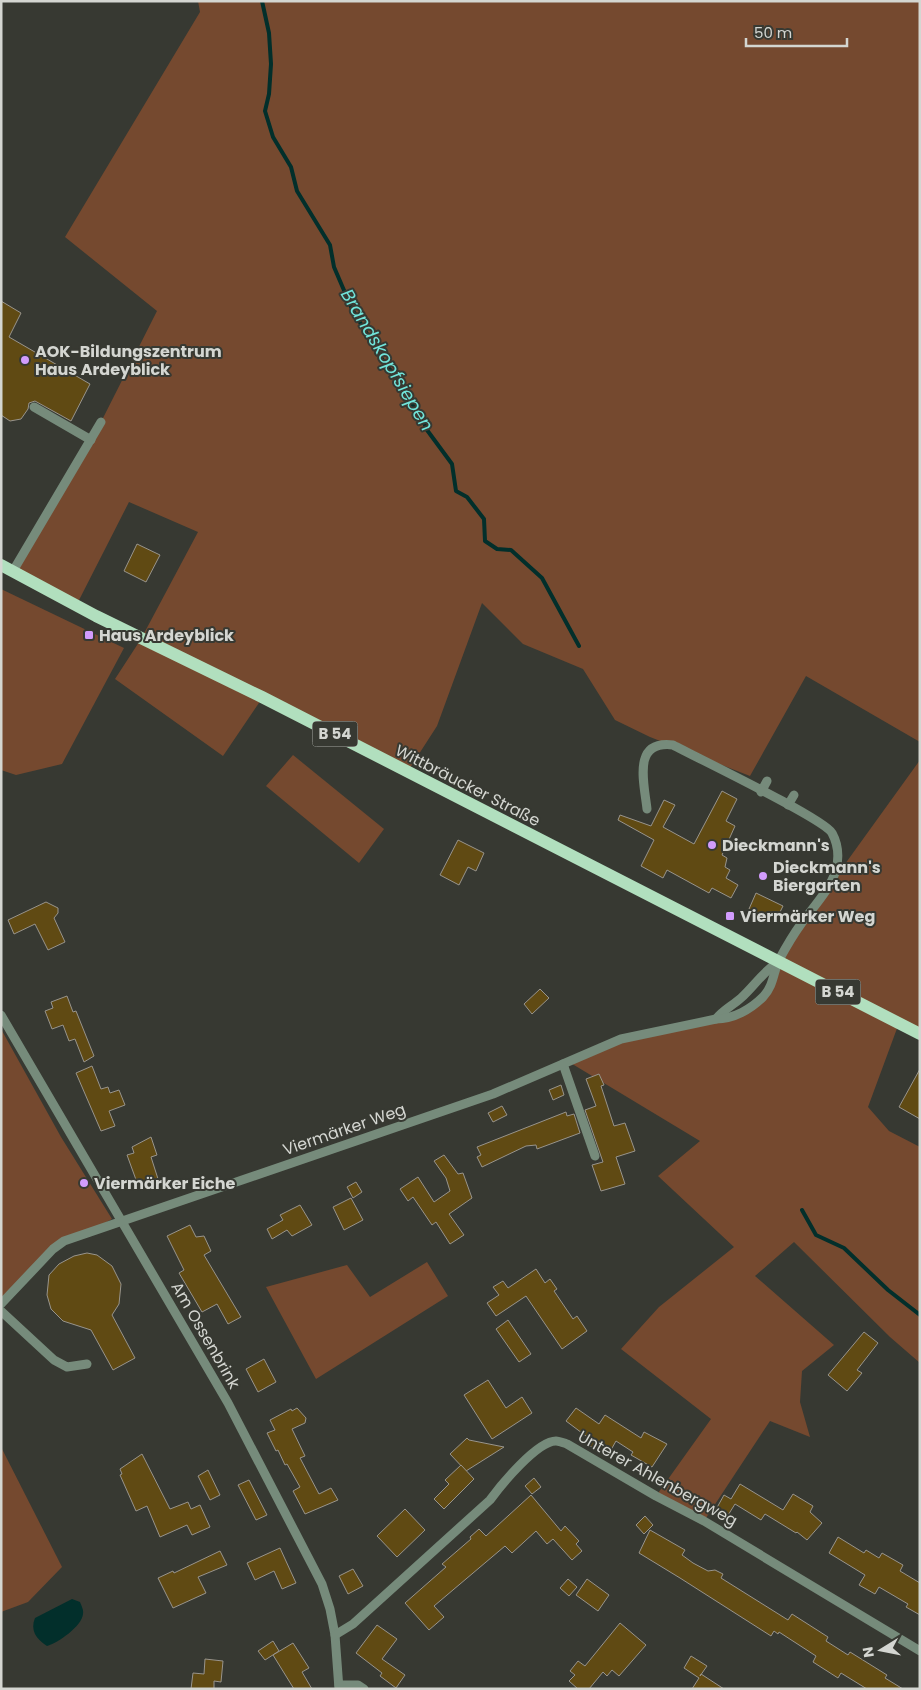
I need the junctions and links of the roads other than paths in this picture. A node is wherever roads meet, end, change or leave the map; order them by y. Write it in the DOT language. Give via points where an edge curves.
graph roads {
  1 [pos="34,407"];
  2 [pos="101,422"];
  3 [pos="91,440"];
  4 [pos="1,565"];
  5 [pos="14,571"];
  6 [pos="767,780"];
  7 [pos="761,792"];
  8 [pos="794,795"];
  9 [pos="788,806"];
  10 [pos="647,809"];
  11 [pos="778,962"];
  12 [pos="1,1015"];
  13 [pos="716,1019"];
  14 [pos="920,1034"];
  15 [pos="563,1064"];
  16 [pos="595,1156"];
  17 [pos="124,1221"];
  18 [pos="1,1304"];
  19 [pos="1,1311"];
  20 [pos="88,1364"];
  21 [pos="335,1635"];
  22 [pos="920,1651"];
  23 [pos="339,1687"];
  24 [pos="364,1689"];
  1 -- 3 [label="street"];
  2 -- 3 [label="street"];
  3 -- 5 [label="street"];
  4 -- 5 [label="main road, Wittbräucker Straße / B 54"];
  5 -- 11 [label="main road, Wittbräucker Straße / B 54" via="103,620 262,697"];
  6 -- 7 [label="street"];
  7 -- 9 [label="street, Viermärker Weg"];
  7 -- 10 [label="street, Viermärker Weg" via="673,745 659,744 650,749 643,761"];
  8 -- 9 [label="street"];
  9 -- 11 [label="street, Viermärker Weg" via="806,813 831,832 837,856 836,870 827,889"];
  11 -- 13 [label="street, Viermärker Weg"];
  11 -- 13 [label="street, Viermärker Weg" via="771,988 761,998 741,1013 727,1019"];
  11 -- 14 [label="main road, Wittbräucker Straße / B 54"];
  12 -- 17 [label="street, Am Ossenbrink"];
  13 -- 15 [label="street, Viermärker Weg" via="622,1039"];
  15 -- 16 [label="street"];
  15 -- 17 [label="street, Viermärker Weg" via="493,1094"];
  17 -- 18 [label="street, Viermärker Weg" via="58,1245"];
  17 -- 21 [label="street, Am Ossenbrink" via="228,1403 322,1584"];
  19 -- 20 [label="street" via="54,1360 67,1367"];
  21 -- 22 [label="street, Unterer Ahlenbergweg" via="353,1624 483,1506 537,1451 555,1441 567,1444 704,1520"];
  21 -- 23 [label="street, Am Ossenbrink"];
  23 -- 24 [label="street" via="358,1685"];
}
